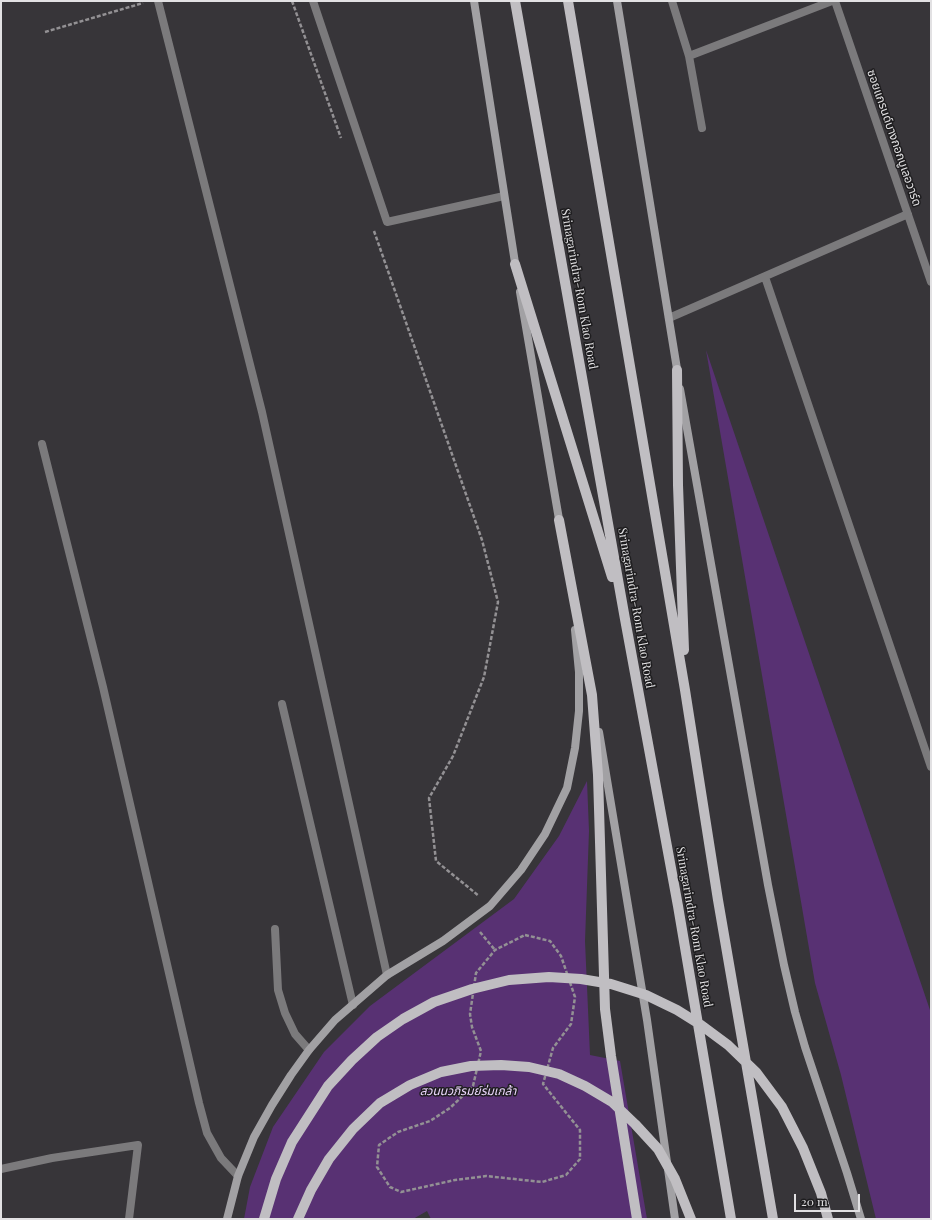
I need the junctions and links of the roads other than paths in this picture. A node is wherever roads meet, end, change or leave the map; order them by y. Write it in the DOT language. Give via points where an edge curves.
graph roads {
  1 [pos="158,1"];
  2 [pos="313,1"];
  3 [pos="474,1"];
  4 [pos="515,1"];
  5 [pos="568,1"];
  6 [pos="617,1"];
  7 [pos="672,1"];
  8 [pos="832,1"];
  9 [pos="835,1"];
  10 [pos="689,56"];
  11 [pos="702,128"];
  12 [pos="504,196"];
  13 [pos="908,214"];
  14 [pos="515,264"];
  15 [pos="765,277"];
  16 [pos="931,282"];
  17 [pos="669,318"];
  18 [pos="677,370"];
  19 [pos="42,444"];
  20 [pos="559,520"];
  21 [pos="625,619"];
  22 [pos="685,690"];
  23 [pos="592,695"];
  24 [pos="282,704"];
  25 [pos="931,767"];
  26 [pos="275,929"];
  27 [pos="387,975"];
  28 [pos="353,1005"];
  29 [pos="309,1050"];
  30 [pos="1,1169"];
  31 [pos="238,1176"];
  32 [pos="129,1219"];
  33 [pos="228,1219"];
  34 [pos="264,1219"];
  35 [pos="298,1219"];
  36 [pos="637,1219"];
  37 [pos="675,1219"];
  38 [pos="691,1219"];
  39 [pos="731,1219"];
  40 [pos="773,1219"];
  41 [pos="828,1219"];
  42 [pos="861,1219"];
  1 -- 27 [label="street" via="262,412"];
  2 -- 12 [label="street" via="387,222"];
  3 -- 12 [label="main road"];
  4 -- 21 [label="main road, Srinagarindra-Rom Klao Road"];
  5 -- 22 [label="main road"];
  6 -- 17 [label="main road"];
  7 -- 10 [label="street"];
  8 -- 10 [label="street"];
  9 -- 13 [label="street, ซอยแกรนด์บางกอกบูเลอวาร์ด"];
  10 -- 11 [label="street"];
  12 -- 14 [label="main road"];
  13 -- 15 [label="street"];
  13 -- 16 [label="street, ซอยแกรนด์บางกอกบูเลอวาร์ด"];
  14 -- 20 [label="main road"];
  14 -- 21 [label="main road"];
  15 -- 17 [label="street"];
  15 -- 25 [label="street"];
  17 -- 18 [label="main road"];
  18 -- 22 [label="main road"];
  18 -- 42 [label="main road" via="784,966 805,1047"];
  19 -- 31 [label="street" via="103,687 207,1133 221,1158"];
  20 -- 23 [label="main road"];
  20 -- 27 [label="main road" via="579,672 580,711 567,788 545,834 521,870 490,906 443,941"];
  21 -- 39 [label="main road, Srinagarindra-Rom Klao Road" via="678,906"];
  22 -- 40 [label="main road"];
  23 -- 36 [label="main road" via="598,775 605,1008"];
  23 -- 37 [label="main road" via="636,950"];
  24 -- 28 [label="street"];
  26 -- 29 [label="street" via="278,990 284,1013 295,1034"];
  27 -- 28 [label="main road"];
  28 -- 29 [label="main road" via="335,1020"];
  29 -- 31 [label="main road" via="272,1105"];
  30 -- 32 [label="street" via="52,1158 138,1145"];
  31 -- 33 [label="main road"];
  34 -- 41 [label="main road" via="276,1179 292,1142 328,1086 376,1037 434,1002 472,988 509,980 549,977 611,984 646,995 678,1010 728,1045 756,1072 782,1107 803,1148 821,1193"];
  35 -- 38 [label="main road" via="329,1159 353,1129 380,1103 410,1085 441,1072 471,1066 501,1065 529,1067 559,1074 612,1102 658,1149 675,1179"];
}
